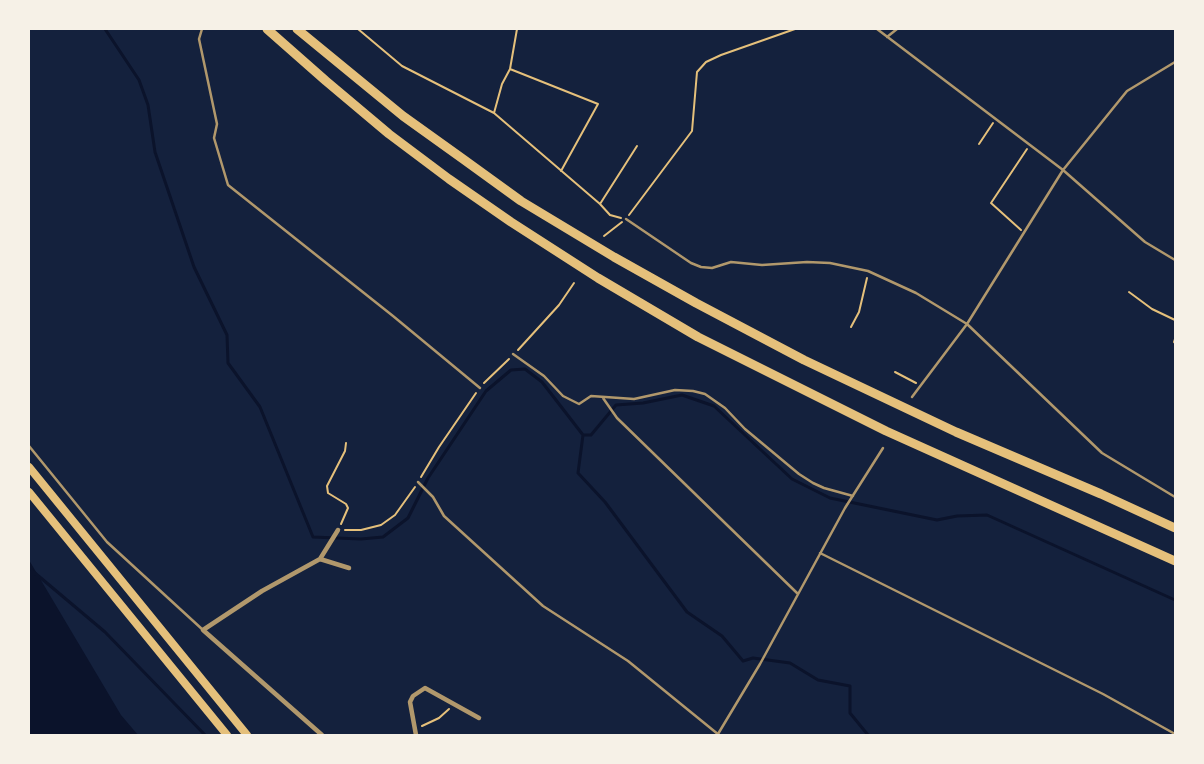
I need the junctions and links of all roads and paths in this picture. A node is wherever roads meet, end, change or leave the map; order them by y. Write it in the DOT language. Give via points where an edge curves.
graph roads {
  1 [pos="202,29"];
  2 [pos="268,29"];
  3 [pos="297,29"];
  4 [pos="358,29"];
  5 [pos="517,29"];
  6 [pos="795,29"];
  7 [pos="877,29"];
  8 [pos="897,29"];
  9 [pos="887,37"];
  10 [pos="1175,62"];
  11 [pos="510,69"];
  12 [pos="494,113"];
  13 [pos="996,119"];
  14 [pos="979,144"];
  15 [pos="1030,145"];
  16 [pos="637,146"];
  17 [pos="1063,170"];
  18 [pos="562,171"];
  19 [pos="600,204"];
  20 [pos="626,219"];
  21 [pos="1024,233"];
  22 [pos="604,236"];
  23 [pos="1175,260"];
  24 [pos="868,271"];
  25 [pos="574,283"];
  26 [pos="1129,292"];
  27 [pos="1175,320"];
  28 [pos="967,324"];
  29 [pos="851,326"];
  30 [pos="514,354"];
  31 [pos="895,372"];
  32 [pos="920,385"];
  33 [pos="480,388"];
  34 [pos="912,397"];
  35 [pos="603,398"];
  36 [pos="346,443"];
  37 [pos="29,446"];
  38 [pos="883,448"];
  39 [pos="29,467"];
  40 [pos="418,482"];
  41 [pos="29,492"];
  42 [pos="853,496"];
  43 [pos="1175,497"];
  44 [pos="1175,528"];
  45 [pos="338,530"];
  46 [pos="820,553"];
  47 [pos="320,559"];
  48 [pos="1175,561"];
  49 [pos="349,568"];
  50 [pos="797,593"];
  51 [pos="203,630"];
  52 [pos="454,704"];
  53 [pos="479,718"];
  54 [pos="415,729"];
  55 [pos="1175,734"];
  56 [pos="227,735"];
  57 [pos="247,735"];
  58 [pos="322,735"];
  59 [pos="416,735"];
  60 [pos="718,735"];
  1 -- 33 [label="lane" via="199,39 217,124 214,138 228,185"];
  2 -- 48 [label="highway" via="389,134 511,222 598,278 698,336 886,431"];
  3 -- 44 [label="highway" via="403,116 521,201 614,257 804,360 956,432"];
  4 -- 12 [label="path" via="402,66"];
  5 -- 11 [label="path"];
  6 -- 20 [label="path" via="721,55 706,62 697,72 692,131"];
  7 -- 9 [label="lane"];
  8 -- 9 [label="lane"];
  9 -- 13 [label="lane"];
  10 -- 17 [label="lane" via="1127,91"];
  11 -- 12 [label="path"];
  11 -- 18 [label="path" via="598,104"];
  12 -- 18 [label="path"];
  13 -- 14 [label="path"];
  13 -- 15 [label="lane"];
  15 -- 17 [label="lane"];
  15 -- 21 [label="path" via="990,203"];
  16 -- 19 [label="path"];
  17 -- 21 [label="lane"];
  17 -- 23 [label="lane" via="1145,242"];
  18 -- 19 [label="path"];
  19 -- 20 [label="path" via="610,215"];
  20 -- 22 [label="path"];
  20 -- 24 [label="lane" via="701,267 712,268 731,262 762,265 807,262"];
  21 -- 28 [label="lane"];
  24 -- 28 [label="lane" via="916,292"];
  24 -- 29 [label="path" via="859,312"];
  25 -- 30 [label="path" via="559,305"];
  26 -- 27 [label="path"];
  28 -- 32 [label="lane"];
  28 -- 43 [label="lane" via="1102,453"];
  30 -- 33 [label="path"];
  30 -- 35 [label="lane" via="544,376 563,396 579,404 591,396"];
  31 -- 32 [label="path"];
  32 -- 34 [label="lane"];
  33 -- 40 [label="path"];
  35 -- 42 [label="lane" via="634,400 675,390 705,394 799,474 824,488"];
  35 -- 50 [label="lane" via="617,418"];
  36 -- 45 [label="path" via="327,486 328,493 348,508"];
  37 -- 51 [label="lane" via="107,542"];
  38 -- 42 [label="lane"];
  39 -- 57 [label="highway"];
  40 -- 45 [label="path" via="395,515 381,525 361,530"];
  40 -- 60 [label="lane" via="433,497 444,516 543,606 628,661"];
  41 -- 56 [label="highway"];
  42 -- 46 [label="lane"];
  45 -- 47 [label="street"];
  46 -- 50 [label="lane"];
  46 -- 55 [label="lane" via="1103,694"];
  47 -- 49 [label="street"];
  47 -- 51 [label="street" via="262,591"];
  50 -- 60 [label="lane"];
  51 -- 58 [label="street"];
  52 -- 53 [label="street"];
  52 -- 54 [label="path" via="439,718"];
  52 -- 54 [label="street" via="425,688 421,690 410,702"];
  54 -- 59 [label="street"];
}
